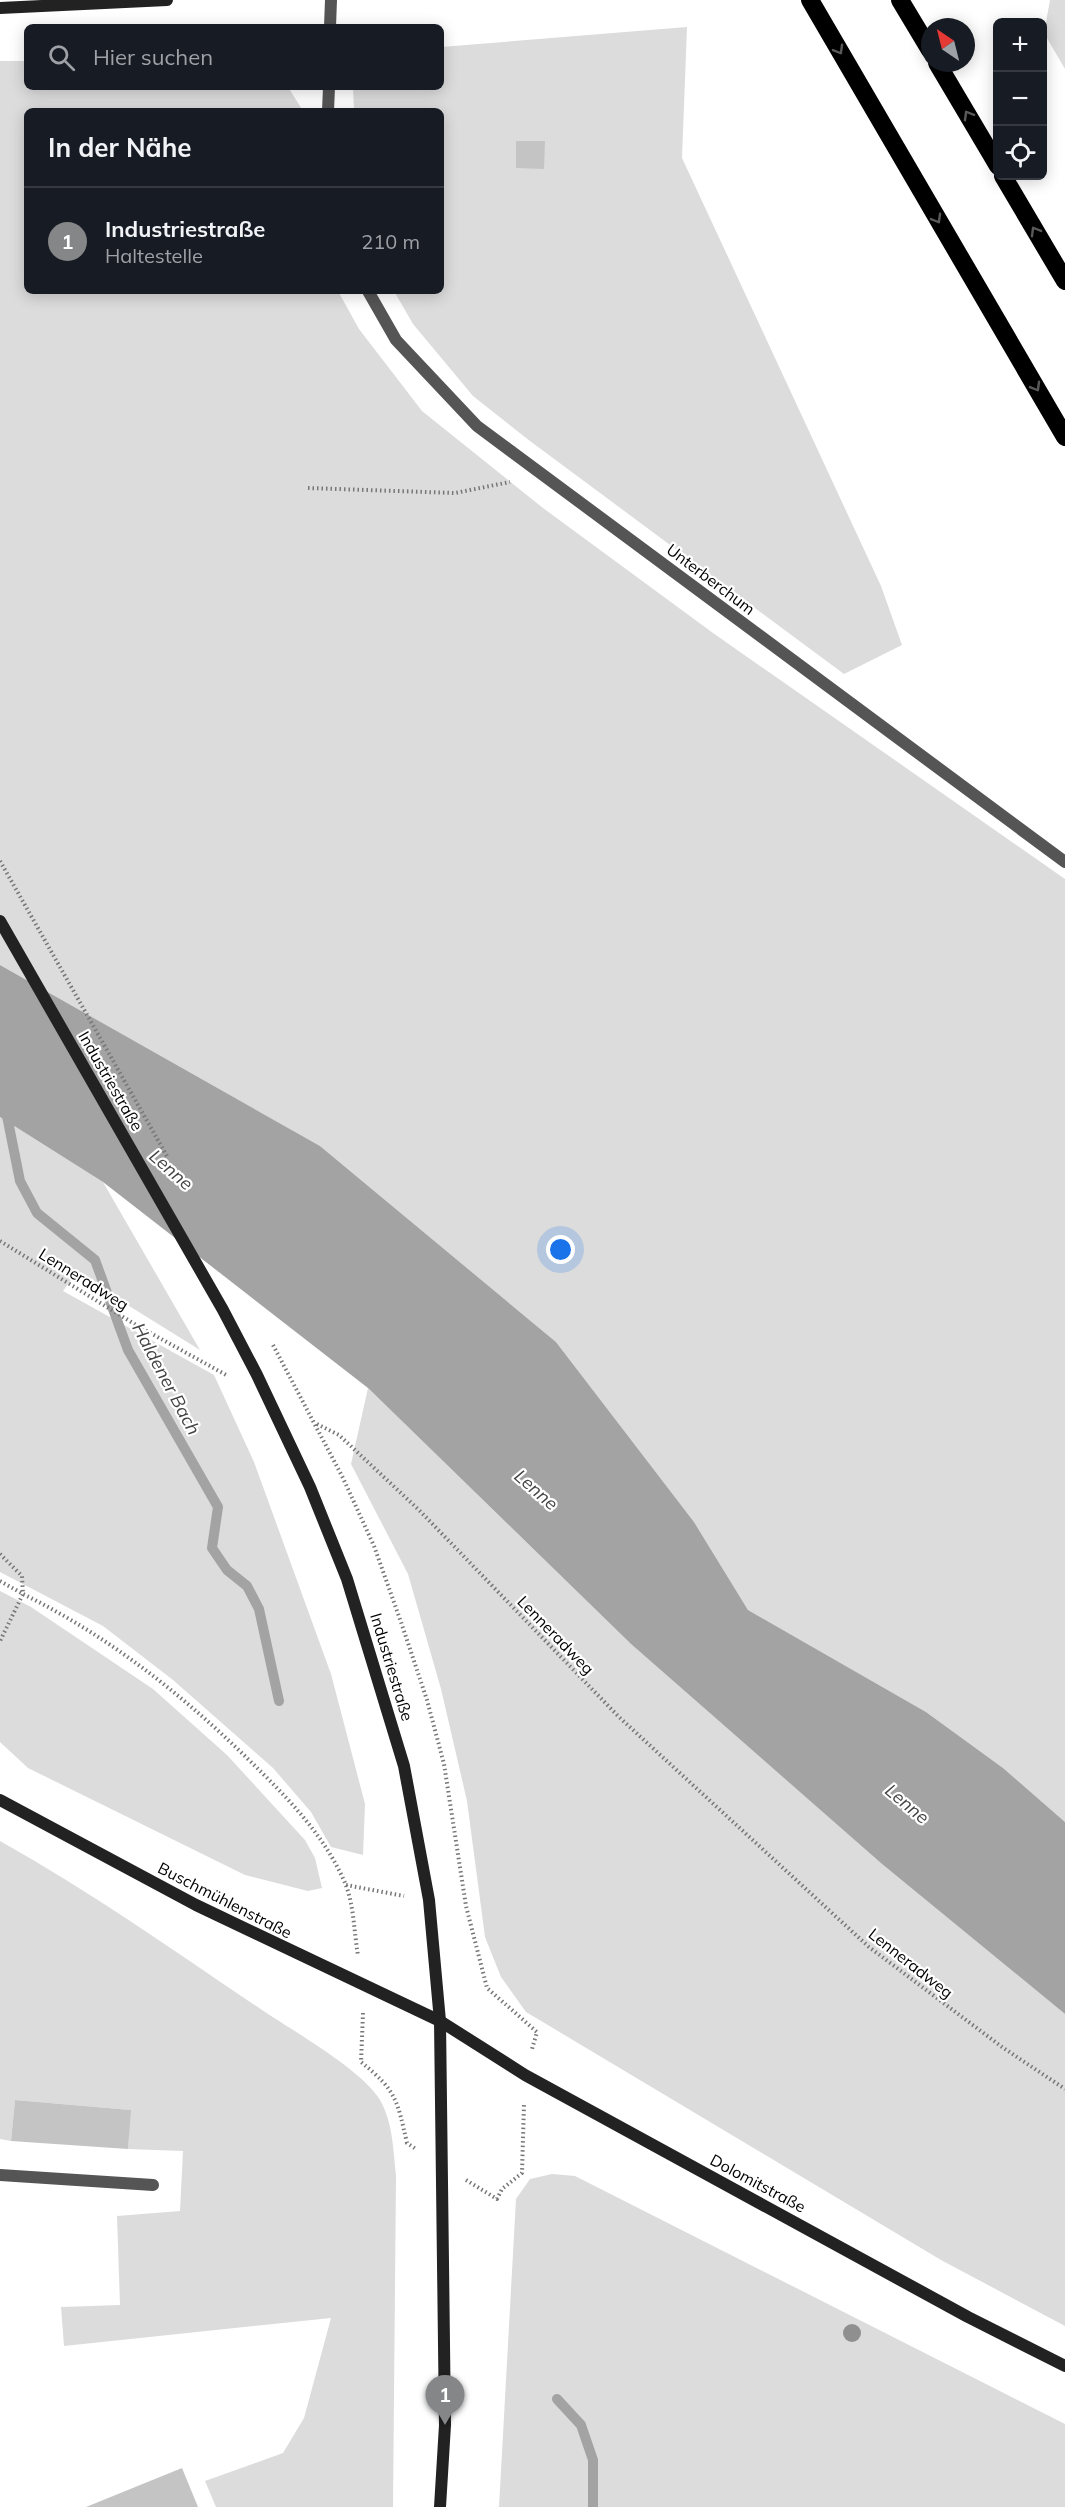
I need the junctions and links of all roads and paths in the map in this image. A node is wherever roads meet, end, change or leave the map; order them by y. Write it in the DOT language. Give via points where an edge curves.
graph roads {
  1 [pos="167,0"];
  2 [pos="331,0"];
  3 [pos="810,0"];
  4 [pos="900,0"];
  5 [pos="0,8"];
  6 [pos="330,24"];
  7 [pos="921,35"];
  8 [pos="942,72"];
  9 [pos="329,90"];
  10 [pos="328,108"];
  11 [pos="993,158"];
  12 [pos="1005,180"];
  13 [pos="1065,281"];
  14 [pos="370,294"];
  15 [pos="1065,437"];
  16 [pos="543,475"];
  17 [pos="308,488"];
  18 [pos="1065,862"];
  19 [pos="0,921"];
  20 [pos="0,1241"];
  21 [pos="234,1379"];
  22 [pos="307,1418"];
  23 [pos="0,1554"];
  24 [pos="0,1581"];
  25 [pos="23,1594"];
  26 [pos="0,1641"];
  27 [pos="0,1800"];
  28 [pos="454,1816"];
  29 [pos="346,1885"];
  30 [pos="440,2021"];
  31 [pos="361,2062"];
  32 [pos="525,2075"];
  33 [pos="1065,2089"];
  34 [pos="442,2165"];
  35 [pos="0,2175"];
  36 [pos="153,2185"];
  37 [pos="1065,2366"];
  38 [pos="440,2507"];
  1 -- 5 [label="main road"];
  2 -- 6 [label="street"];
  3 -- 15 [label="highway, one-way"];
  4 -- 7 [label="highway"];
  11 -- 8 [label="highway, one-way"];
  9 -- 10 [label="street"];
  13 -- 12 [label="highway, one-way"];
  14 -- 16 [label="street, Unterberchum" via="396,340 477,426"];
  16 -- 17 [label="path" via="456,493"];
  16 -- 18 [label="street, Unterberchum"];
  19 -- 30 [label="main road, Industriestraße" via="223,1310 310,1487 348,1579 405,1766 429,1900"];
  20 -- 21 [label="path, Lenneradweg" via="136,1325"];
  22 -- 33 [label="path, Lenneradweg" via="339,1435 411,1502 619,1717 869,1947"];
  23 -- 25 [label="path" via="22,1576"];
  24 -- 25 [label="path"];
  25 -- 26 [label="path"];
  25 -- 29 [label="path" via="100,1637 216,1727 321,1839"];
  27 -- 30 [label="main road, Buschmühlenstraße" via="196,1905"];
  28 -- 32 [label="path" via="466,1906 487,1988 537,2032"];
  30 -- 32 [label="main road, Dolomitstraße"];
  30 -- 34 [label="main road, Industriestraße"];
  31 -- 34 [label="path" via="396,2098 407,2144"];
  32 -- 34 [label="path" via="522,2173 502,2189 497,2199"];
  32 -- 37 [label="main road, Dolomitstraße"];
  34 -- 38 [label="main road, Industriestraße" via="445,2426"];
  35 -- 36 [label="street"];
}
